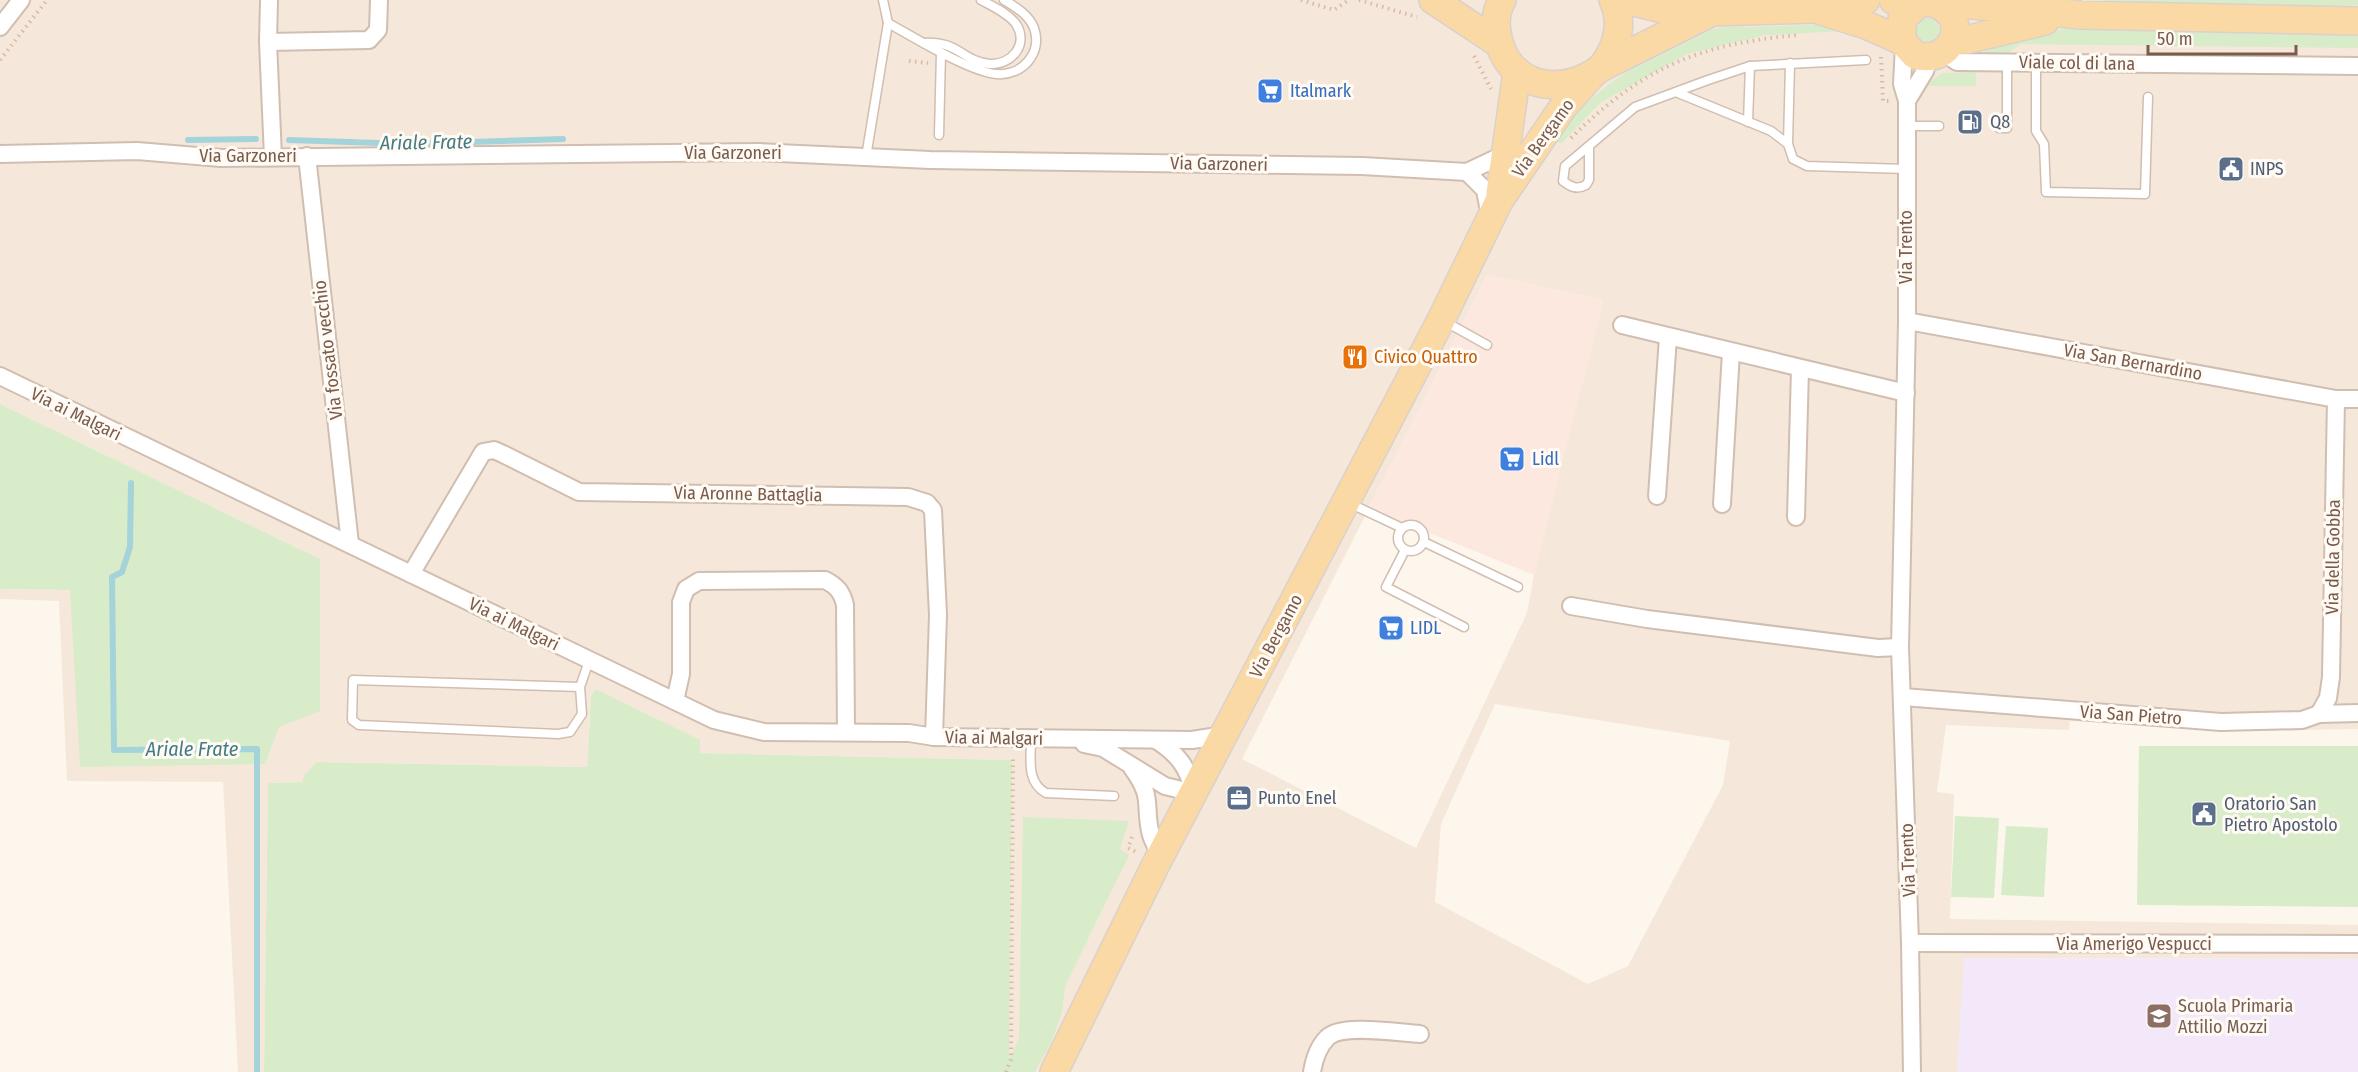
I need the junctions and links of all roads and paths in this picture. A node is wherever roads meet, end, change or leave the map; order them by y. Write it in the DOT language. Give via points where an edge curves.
graph roads {
  1 [pos="21,0"];
  2 [pos="47,0"];
  3 [pos="269,0"];
  4 [pos="379,0"];
  5 [pos="883,0"];
  6 [pos="981,0"];
  7 [pos="1004,0"];
  8 [pos="1301,0"];
  9 [pos="1349,0"];
  10 [pos="1359,0"];
  11 [pos="1502,0"];
  12 [pos="1613,0"];
  13 [pos="1626,0"];
  14 [pos="1866,0"];
  15 [pos="1918,3"];
  16 [pos="1427,9"];
  17 [pos="1817,9"];
  18 [pos="1712,12"];
  19 [pos="2081,15"];
  20 [pos="2358,21"];
  21 [pos="888,23"];
  22 [pos="0,27"];
  23 [pos="268,42"];
  24 [pos="924,43"];
  25 [pos="1498,43"];
  26 [pos="1903,43"];
  27 [pos="1468,49"];
  28 [pos="1942,50"];
  29 [pos="941,53"];
  30 [pos="0,60"];
  31 [pos="1866,60"];
  32 [pos="909,61"];
  33 [pos="2007,62"];
  34 [pos="2036,62"];
  35 [pos="1790,63"];
  36 [pos="941,64"];
  37 [pos="1750,66"];
  38 [pos="2358,66"];
  39 [pos="1517,71"];
  40 [pos="1596,72"];
  41 [pos="1678,93"];
  42 [pos="1493,94"];
  43 [pos="2148,97"];
  44 [pos="1907,101"];
  45 [pos="1748,122"];
  46 [pos="1906,126"];
  47 [pos="1939,126"];
  48 [pos="1999,128"];
  49 [pos="939,135"];
  50 [pos="1788,144"];
  51 [pos="1589,147"];
  52 [pos="0,154"];
  53 [pos="1505,154"];
  54 [pos="307,156"];
  55 [pos="273,157"];
  56 [pos="866,157"];
  57 [pos="1906,169"];
  58 [pos="1467,172"];
  59 [pos="1495,211"];
  60 [pos="1441,320"];
  61 [pos="1907,321"];
  62 [pos="1622,325"];
  63 [pos="1668,337"];
  64 [pos="1486,345"];
  65 [pos="1731,352"];
  66 [pos="1800,369"];
  67 [pos="0,376"];
  68 [pos="1906,393"];
  69 [pos="2336,399"];
  70 [pos="2358,399"];
  71 [pos="1657,496"];
  72 [pos="1346,501"];
  73 [pos="1722,504"];
  74 [pos="1796,517"];
  75 [pos="1402,528"];
  76 [pos="1424,542"];
  77 [pos="351,544"];
  78 [pos="1405,550"];
  79 [pos="411,574"];
  80 [pos="1518,587"];
  81 [pos="1571,606"];
  82 [pos="1464,627"];
  83 [pos="1900,647"];
  84 [pos="589,661"];
  85 [pos="580,687"];
  86 [pos="1903,697"];
  87 [pos="675,701"];
  88 [pos="2358,713"];
  89 [pos="2319,714"];
  90 [pos="846,732"];
  91 [pos="1224,735"];
  92 [pos="934,737"];
  93 [pos="1061,738"];
  94 [pos="1031,739"];
  95 [pos="1155,739"];
  96 [pos="1013,754"];
  97 [pos="1130,765"];
  98 [pos="1194,793"];
  99 [pos="1114,796"];
  100 [pos="1161,856"];
  101 [pos="1910,943"];
  102 [pos="2358,944"];
  103 [pos="1420,1034"];
  104 [pos="1006,1072"];
  105 [pos="1054,1072"];
  106 [pos="1312,1072"];
  107 [pos="1912,1072"];
  1 -- 22 [label="street"];
  2 -- 30 [label="path"];
  3 -- 23 [label="street"];
  4 -- 23 [label="street" via="378,30 369,40"];
  5 -- 21 [label="lane"];
  6 -- 24 [label="lane" via="1015,22 1020,39 1015,55 1004,63 989,64 941,42"];
  7 -- 29 [label="lane" via="1027,17 1036,37 1030,59 1020,70 996,74"];
  8 -- 9 [label="path" via="1334,10"];
  10 -- 16 [label="path"];
  11 -- 25 [label="main road" via="1496,23"];
  12 -- 40 [label="main road" via="1619,22 1617,38 1612,54"];
  13 -- 18 [label="main road" via="1666,10"];
  14 -- 17 [label="main road"];
  15 -- 19 [label="main road, Viale col di lana"];
  15 -- 26 [label="main road" via="1902,19"];
  15 -- 28 [label="main road" via="1952,18 1955,33"];
  16 -- 25 [label="main road"];
  17 -- 18 [label="main road"];
  17 -- 26 [label="main road" via="1866,25"];
  18 -- 40 [label="main road"];
  19 -- 20 [label="main road, Viale col di lana"];
  19 -- 28 [label="main road, Viale col di lana" via="2026,24"];
  21 -- 24 [label="lane"];
  21 -- 56 [label="lane"];
  23 -- 55 [label="street"];
  24 -- 29 [label="lane"];
  25 -- 39 [label="main road"];
  26 -- 28 [label="main road" via="1915,55"];
  26 -- 44 [label="street, Via Trento" via="1902,84"];
  27 -- 42 [label="path" via="1480,64"];
  28 -- 33 [label="street, Viale col di lana" via="1957,62"];
  28 -- 44 [label="street, Via Trento"];
  29 -- 36 [label="lane"];
  31 -- 35 [label="lane"];
  32 -- 36 [label="path"];
  33 -- 34 [label="street, Viale col di lana"];
  33 -- 48 [label="lane" via="2007,128"];
  34 -- 38 [label="street, Viale col di lana"];
  34 -- 43 [label="lane" via="2036,132 2044,144 2046,192 2145,194"];
  35 -- 37 [label="lane"];
  35 -- 50 [label="lane"];
  36 -- 49 [label="lane"];
  37 -- 41 [label="lane"];
  37 -- 45 [label="lane"];
  39 -- 40 [label="main road" via="1533,82 1552,86 1572,85"];
  39 -- 53 [label="main road, Via Bergamo"];
  40 -- 59 [label="main road, Via Bergamo" via="1563,107"];
  41 -- 45 [label="lane"];
  41 -- 51 [label="lane" via="1635,107"];
  44 -- 46 [label="street, Via Trento"];
  45 -- 50 [label="lane" via="1771,131"];
  46 -- 47 [label="lane"];
  46 -- 57 [label="street, Via Trento"];
  50 -- 57 [label="lane" via="1793,159 1807,166"];
  51 -- 51 [label="lane" via="1565,166 1563,181 1571,187 1586,186 1589,180"];
  52 -- 55 [label="street, Via Garzoneri" via="137,151 221,158"];
  53 -- 58 [label="street, Via Garzoneri"];
  53 -- 59 [label="main road, Via Bergamo"];
  54 -- 55 [label="street, Via Garzoneri"];
  54 -- 56 [label="street, Via Garzoneri" via="759,152"];
  54 -- 77 [label="street, Via fossato vecchio"];
  56 -- 58 [label="street, Via Garzoneri" via="1362,166"];
  57 -- 61 [label="street, Via Trento"];
  58 -- 59 [label="street" via="1485,190 1491,210"];
  59 -- 60 [label="main road, Via Bergamo"];
  60 -- 64 [label="lane"];
  60 -- 72 [label="main road, Via Bergamo"];
  61 -- 68 [label="street, Via Trento"];
  61 -- 69 [label="street, Via San Bernardino"];
  62 -- 63 [label="street"];
  63 -- 65 [label="street"];
  63 -- 71 [label="street"];
  65 -- 66 [label="street"];
  65 -- 73 [label="street"];
  66 -- 68 [label="street"];
  66 -- 74 [label="street"];
  67 -- 77 [label="street, Via ai Malgari"];
  68 -- 83 [label="street, Via Trento"];
  69 -- 70 [label="street, Via San Bernardino"];
  69 -- 89 [label="street, Via della Gobba" via="2331,677 2328,698"];
  72 -- 75 [label="lane"];
  72 -- 91 [label="main road, Via Bergamo"];
  75 -- 76 [label="lane" via="1410,524 1419,526"];
  75 -- 78 [label="lane" via="1398,540"];
  76 -- 78 [label="lane" via="1416,550"];
  76 -- 80 [label="lane"];
  77 -- 79 [label="street, Via ai Malgari"];
  78 -- 82 [label="lane" via="1386,586"];
  79 -- 84 [label="street, Via ai Malgari"];
  79 -- 92 [label="street, Via Aronne Battaglia" via="483,452 494,450 579,492 908,497 927,503 933,510 938,615"];
  81 -- 83 [label="street" via="1843,644"];
  83 -- 86 [label="street, Via Trento"];
  84 -- 85 [label="lane"];
  84 -- 87 [label="street, Via ai Malgari"];
  85 -- 85 [label="lane" via="582,714 577,725 570,732 558,734 359,725 351,720 353,680"];
  86 -- 89 [label="street, Via San Pietro" via="2221,722 2302,720"];
  86 -- 101 [label="street, Via Trento"];
  87 -- 90 [label="street, Via ai Malgari" via="714,720 748,730"];
  87 -- 90 [label="street" via="681,674 681,602 686,589 699,581 825,580 836,585 845,605"];
  88 -- 89 [label="street, Via San Pietro"];
  90 -- 92 [label="street, Via ai Malgari"];
  91 -- 95 [label="street, Via ai Malgari" via="1192,740"];
  91 -- 98 [label="main road, Via Bergamo"];
  92 -- 94 [label="street, Via ai Malgari"];
  93 -- 94 [label="street, Via ai Malgari"];
  93 -- 95 [label="street, Via ai Malgari"];
  93 -- 97 [label="street, Via ai Malgari" via="1103,748"];
  94 -- 99 [label="lane" via="1031,772 1040,790"];
  95 -- 98 [label="street" via="1181,759"];
  96 -- 104 [label="path" via="1011,1059"];
  97 -- 98 [label="street, Via ai Malgari" via="1165,786"];
  97 -- 100 [label="street, Via ai Malgari" via="1149,800 1151,834"];
  98 -- 100 [label="main road, Via Bergamo"];
  100 -- 105 [label="main road, Via Bergamo"];
  101 -- 102 [label="street, Via Amerigo Vespucci"];
  101 -- 107 [label="street, Via Trento"];
  103 -- 106 [label="street" via="1344,1030 1327,1037 1315,1057"];
}
